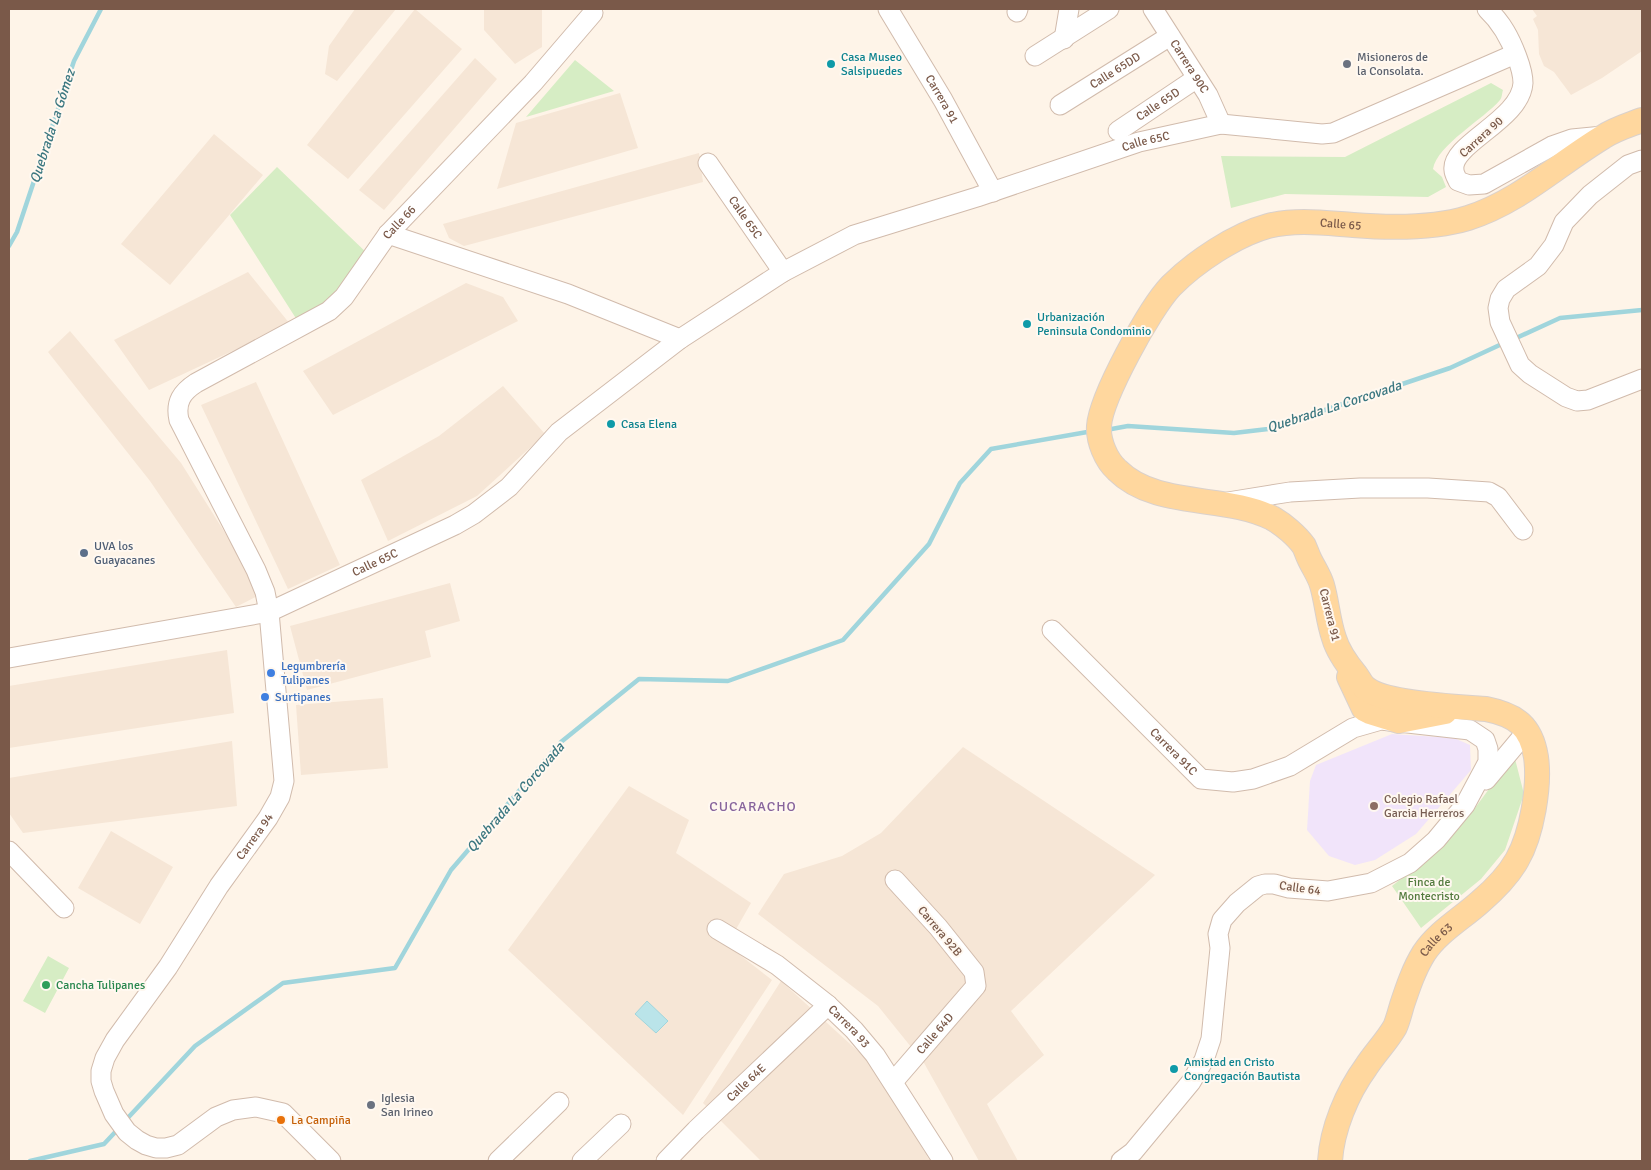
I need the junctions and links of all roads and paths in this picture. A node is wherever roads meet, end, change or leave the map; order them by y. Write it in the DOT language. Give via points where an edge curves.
graph roads {
  1 [pos="888,9"];
  2 [pos="1070,9"];
  3 [pos="1109,9"];
  4 [pos="1153,9"];
  5 [pos="1487,9"];
  6 [pos="593,13"];
  7 [pos="1170,36"];
  8 [pos="1064,39"];
  9 [pos="1515,54"];
  10 [pos="1035,56"];
  11 [pos="1197,78"];
  12 [pos="1060,105"];
  13 [pos="1642,120"];
  14 [pos="1221,124"];
  15 [pos="1118,131"];
  16 [pos="1605,136"];
  17 [pos="1642,160"];
  18 [pos="708,163"];
  19 [pos="992,192"];
  20 [pos="388,234"];
  21 [pos="783,272"];
  22 [pos="680,339"];
  23 [pos="1642,379"];
  24 [pos="181,396"];
  25 [pos="1102,411"];
  26 [pos="1221,503"];
  27 [pos="1523,530"];
  28 [pos="269,612"];
  29 [pos="1052,630"];
  30 [pos="1341,654"];
  31 [pos="9,658"];
  32 [pos="1350,681"];
  33 [pos="1461,707"];
  34 [pos="1400,720"];
  35 [pos="1353,728"];
  36 [pos="1527,731"];
  37 [pos="1479,735"];
  38 [pos="1465,805"];
  39 [pos="9,850"];
  40 [pos="895,880"];
  41 [pos="64,908"];
  42 [pos="717,929"];
  43 [pos="976,986"];
  44 [pos="828,1005"];
  45 [pos="893,1082"];
  46 [pos="558,1102"];
  47 [pos="621,1124"];
  48 [pos="331,1161"];
  49 [pos="498,1161"];
  50 [pos="582,1161"];
  51 [pos="666,1161"];
  52 [pos="943,1161"];
  53 [pos="1122,1161"];
  54 [pos="1330,1161"];
  1 -- 19 [label="street, Carrera 91" via="943,100"];
  2 -- 8 [label="street"];
  3 -- 8 [label="street"];
  4 -- 7 [label="street, Carrera 90C"];
  5 -- 9 [label="street, Carrera 90" via="1506,31"];
  6 -- 20 [label="street, Calle 66" via="533,84"];
  7 -- 11 [label="street, Carrera 90C"];
  7 -- 12 [label="street, Calle 65DD"];
  8 -- 10 [label="street"];
  9 -- 14 [label="street, Calle 65C" via="1333,133"];
  9 -- 16 [label="street, Carrera 90" via="1522,71 1519,96 1507,114 1459,155 1454,164 1458,181 1469,185 1484,184 1552,146 1572,139"];
  11 -- 14 [label="street, Carrera 90C"];
  11 -- 15 [label="street, Calle 65D"];
  13 -- 16 [label="main road, Calle 65"];
  14 -- 19 [label="street, Calle 65C" via="1139,142"];
  16 -- 25 [label="main road, Calle 65" via="1510,201 1469,218 1406,227 1291,223 1256,230 1214,251 1161,296 1114,382"];
  17 -- 23 [label="street" via="1628,165 1590,195 1564,222 1554,245 1538,266 1506,289 1498,308 1500,322 1520,365 1566,397 1588,400"];
  18 -- 21 [label="street, Calle 65C"];
  19 -- 21 [label="street, Calle 65C" via="854,235"];
  20 -- 22 [label="street" via="568,294"];
  20 -- 24 [label="street, Calle 66" via="344,297 329,312 196,383"];
  21 -- 22 [label="street, Calle 65C"];
  22 -- 28 [label="street, Calle 65C" via="559,432 509,487 474,514"];
  24 -- 28 [label="street, Carrera 94" via="177,410 179,420 256,570"];
  25 -- 26 [label="main road, Carrera 91" via="1100,435 1107,456 1118,471 1157,493"];
  26 -- 27 [label="street" via="1290,492 1360,488 1489,492 1498,497"];
  26 -- 30 [label="main road, Carrera 91" via="1270,517 1304,547 1321,582 1334,640"];
  28 -- 31 [label="street, Calle 65C"];
  28 -- 48 [label="street, Carrera 94" via="284,781 280,797 168,967 115,1040 105,1058 101,1081 114,1114 127,1132 156,1148 178,1145 216,1117 233,1110 256,1107 283,1113"];
  29 -- 35 [label="street, Carrera 91C" via="1201,779 1232,782 1262,776 1290,766"];
  30 -- 32 [label="main road"];
  30 -- 33 [label="main road, Carrera 91" via="1366,689 1390,700"];
  32 -- 34 [label="main road" via="1364,709"];
  32 -- 35 [label="street" via="1355,715"];
  33 -- 34 [label="main road"];
  33 -- 36 [label="main road, Carrera 91" via="1501,713 1517,720"];
  34 -- 35 [label="street, Carrera 91C" via="1381,720"];
  34 -- 37 [label="street, Carrera 91C" via="1470,730"];
  36 -- 38 [label="street"];
  36 -- 54 [label="main road, Calle 63" via="1536,756 1537,781 1535,806 1519,858 1491,892 1442,932 1423,956 1395,1027 1364,1069 1347,1101 1337,1127"];
  37 -- 38 [label="street, Calle 64" via="1485,740 1488,762"];
  38 -- 53 [label="street, Calle 64" via="1436,840 1410,863 1371,883 1328,891 1265,884 1237,903 1222,920 1218,934 1220,948 1211,1039 1204,1060 1191,1082"];
  39 -- 41 [label="street"];
  40 -- 43 [label="street, Carrera 92B" via="974,972"];
  42 -- 44 [label="street, Carrera 93" via="778,965"];
  43 -- 45 [label="street, Calle 64D"];
  44 -- 45 [label="street, Carrera 93" via="854,1030"];
  44 -- 51 [label="street, Calle 64E"];
  45 -- 52 [label="street, Carrera 93"];
  46 -- 49 [label="street"];
  47 -- 50 [label="street"];
}
